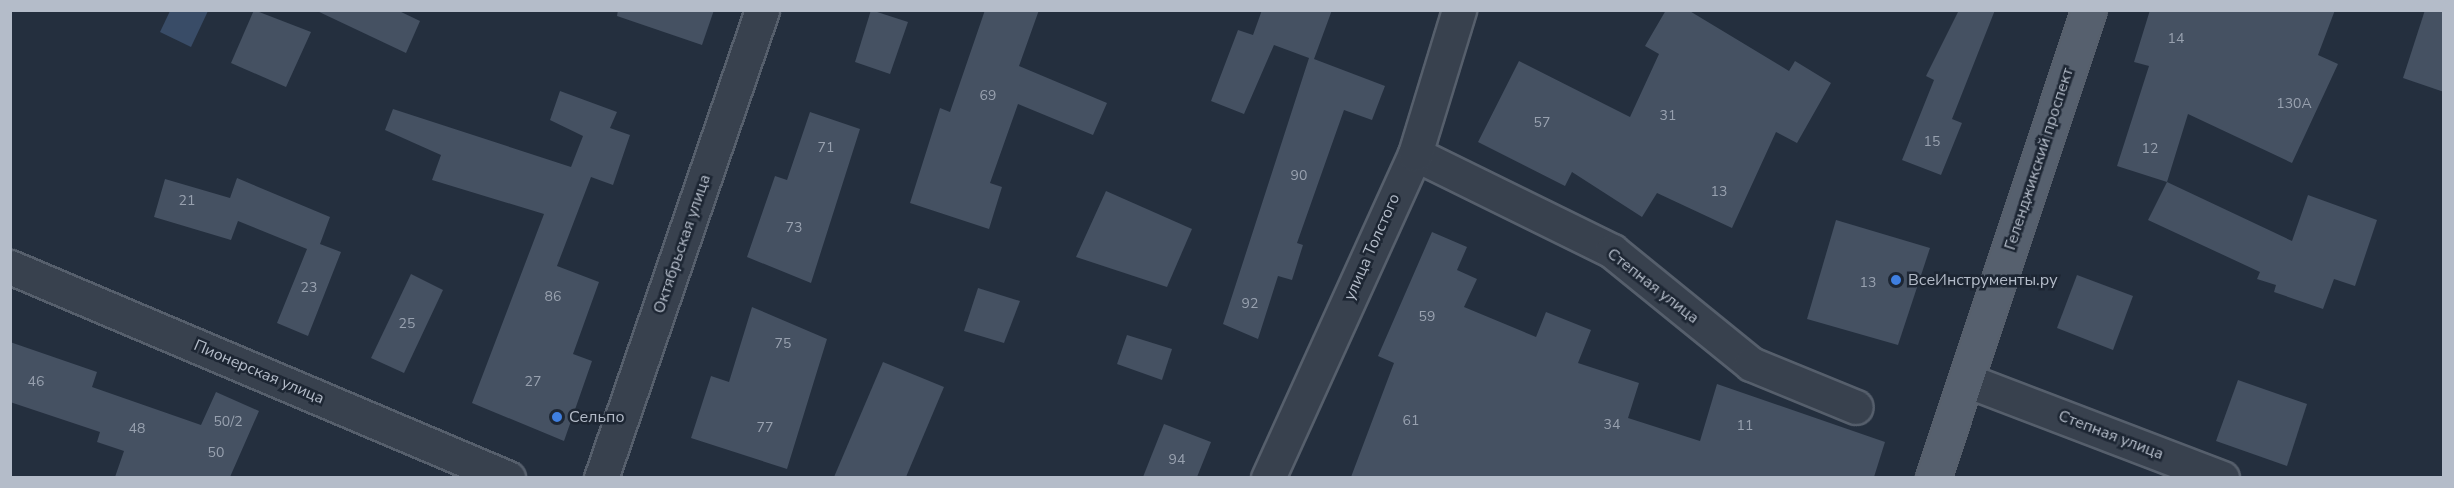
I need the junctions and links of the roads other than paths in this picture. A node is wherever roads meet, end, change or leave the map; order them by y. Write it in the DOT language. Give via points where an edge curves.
graph roads {
  1 [pos="762,10"];
  2 [pos="1459,10"];
  3 [pos="2089,10"];
  4 [pos="1414,154"];
  5 [pos="10,267"];
  6 [pos="1966,380"];
  7 [pos="1856,407"];
  8 [pos="508,477"];
  9 [pos="601,477"];
  10 [pos="1268,477"];
  11 [pos="1933,477"];
  12 [pos="2222,477"];
  1 -- 9 [label="street, Октябрьская улица"];
  2 -- 4 [label="street, улица Толстого"];
  3 -- 6 [label="main road, Геленджикский проспект"];
  4 -- 7 [label="street, Степная улица" via="1612,251 1751,364"];
  4 -- 10 [label="street, улица Толстого"];
  5 -- 8 [label="street, Пионерская улица"];
  6 -- 11 [label="main road, Геленджикский проспект"];
  6 -- 12 [label="street, Степная улица"];
}
